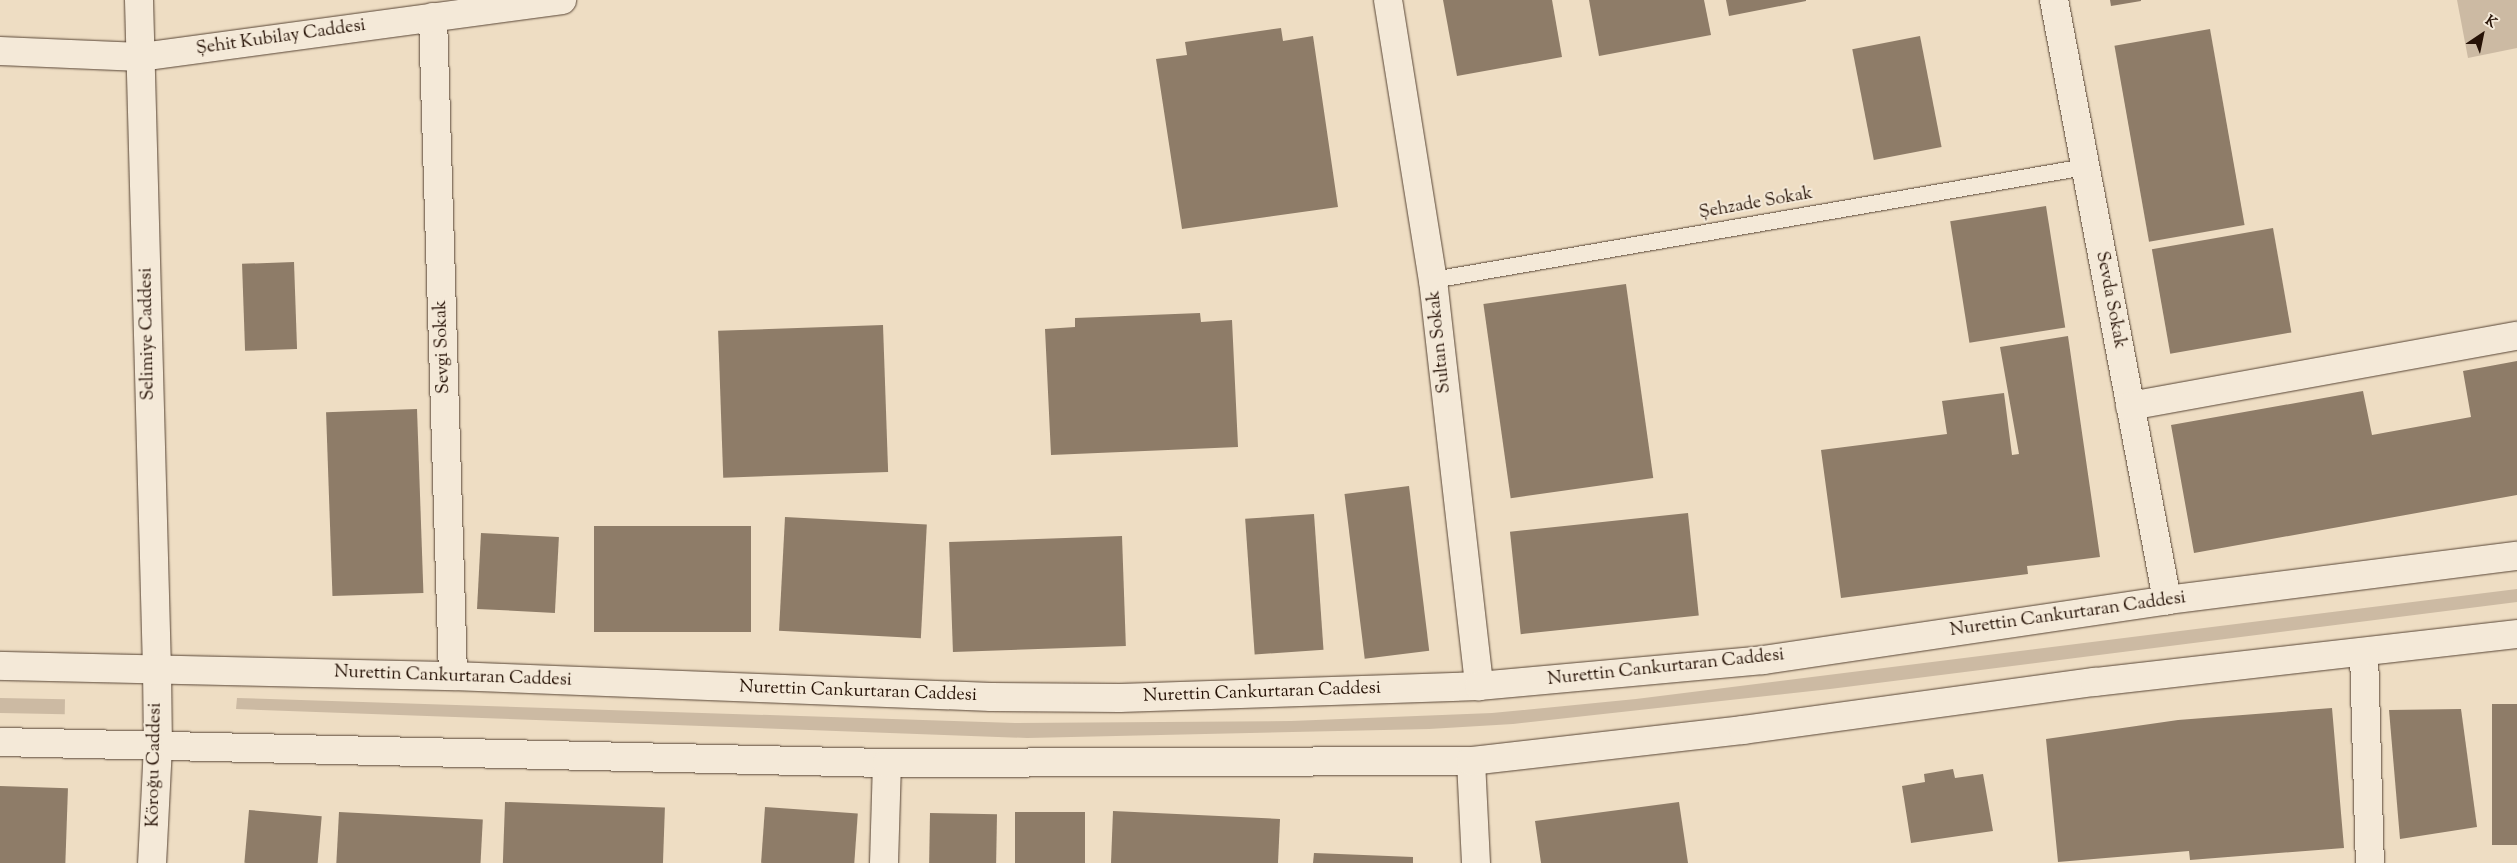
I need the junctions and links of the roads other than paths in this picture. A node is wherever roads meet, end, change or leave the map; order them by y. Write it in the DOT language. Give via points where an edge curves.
graph roads {
  1 [pos="139,0"];
  2 [pos="562,0"];
  3 [pos="1388,0"];
  4 [pos="2054,0"];
  5 [pos="433,17"];
  6 [pos="0,51"];
  7 [pos="141,57"];
  8 [pos="2085,167"];
  9 [pos="1433,280"];
  10 [pos="2517,336"];
  11 [pos="2130,406"];
  12 [pos="2517,556"];
  13 [pos="2167,600"];
  14 [pos="2517,634"];
  15 [pos="2364,653"];
  16 [pos="0,666"];
  17 [pos="156,668"];
  18 [pos="453,676"];
  19 [pos="1479,686"];
  20 [pos="0,742"];
  21 [pos="158,746"];
  22 [pos="1471,761"];
  23 [pos="887,763"];
  24 [pos="152,863"];
  25 [pos="884,863"];
  26 [pos="1476,863"];
  27 [pos="2370,863"];
  1 -- 7 [label="street, Selimiye Caddesi"];
  2 -- 5 [label="street, Şehit Kubilay Caddesi"];
  3 -- 9 [label="street, Sultan Sokak"];
  4 -- 8 [label="street, Sevda Sokak"];
  5 -- 7 [label="street, Şehit Kubilay Caddesi"];
  5 -- 18 [label="street, Sevgi Sokak"];
  6 -- 7 [label="street, Şehit Kubilay Caddesi"];
  7 -- 17 [label="street, Selimiye Caddesi"];
  8 -- 9 [label="lane, Şehzade Sokak"];
  8 -- 11 [label="street, Sevda Sokak"];
  9 -- 19 [label="street, Sultan Sokak"];
  10 -- 11 [label="street"];
  11 -- 13 [label="street, Sevda Sokak"];
  12 -- 13 [label="street, Nurettin Cankurtaran Caddesi"];
  13 -- 19 [label="street, Nurettin Cankurtaran Caddesi" via="1763,660"];
  14 -- 15 [label="street"];
  15 -- 22 [label="street" via="2095,682 1743,730"];
  15 -- 27 [label="street"];
  16 -- 17 [label="street, Nurettin Cankurtaran Caddesi"];
  17 -- 18 [label="street, Nurettin Cankurtaran Caddesi"];
  17 -- 21 [label="street, Köroğu Caddesi"];
  18 -- 19 [label="street, Nurettin Cankurtaran Caddesi" via="1010,698 1120,698"];
  20 -- 21 [label="street"];
  21 -- 23 [label="street"];
  21 -- 24 [label="street, Köroğu Caddesi"];
  22 -- 23 [label="street"];
  22 -- 26 [label="street"];
  23 -- 25 [label="street"];
}
